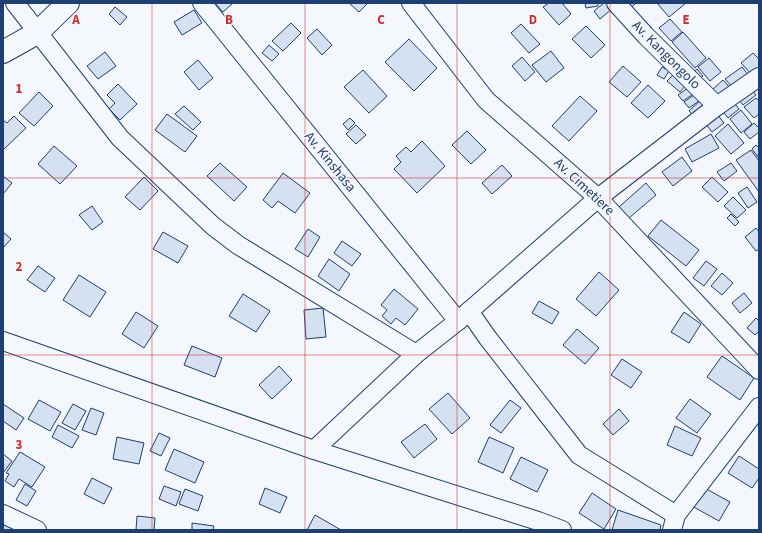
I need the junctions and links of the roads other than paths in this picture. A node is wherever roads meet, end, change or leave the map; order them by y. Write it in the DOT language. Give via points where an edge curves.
graph roads {
  1 [pos="15,3"];
  2 [pos="68,3"];
  3 [pos="202,3"];
  4 [pos="411,3"];
  5 [pos="616,3"];
  6 [pos="37,34"];
  7 [pos="3,52"];
  8 [pos="759,77"];
  9 [pos="717,106"];
  10 [pos="598,198"];
  11 [pos="464,316"];
  12 [pos="3,341"];
  13 [pos="416,354"];
  14 [pos="759,370"];
  15 [pos="759,407"];
  16 [pos="314,450"];
  17 [pos="3,514"];
  18 [pos="674,523"];
  19 [pos="536,526"];
  20 [pos="37,530"];
  21 [pos="562,530"];
  1 -- 6 [label="street"];
  2 -- 6 [label="highway"];
  3 -- 11 [label="street, Av. Kinshasa"];
  4 -- 10 [label="street, Av. Cimetiere" via="486,100"];
  5 -- 9 [label="street, Av. Kangongolo"];
  6 -- 7 [label="highway"];
  6 -- 13 [label="street" via="120,138 213,226 238,245"];
  8 -- 9 [label="street"];
  9 -- 10 [label="street"];
  10 -- 11 [label="street"];
  10 -- 14 [label="street, Av. Cimetiere"];
  11 -- 13 [label="street"];
  11 -- 18 [label="street, Av. Kinshasa" via="487,337 579,455"];
  12 -- 16 [label="street"];
  13 -- 16 [label="street"];
  15 -- 18 [label="street"];
  16 -- 19 [label="street"];
  17 -- 20 [label="street"];
  19 -- 21 [label="street"];
}
